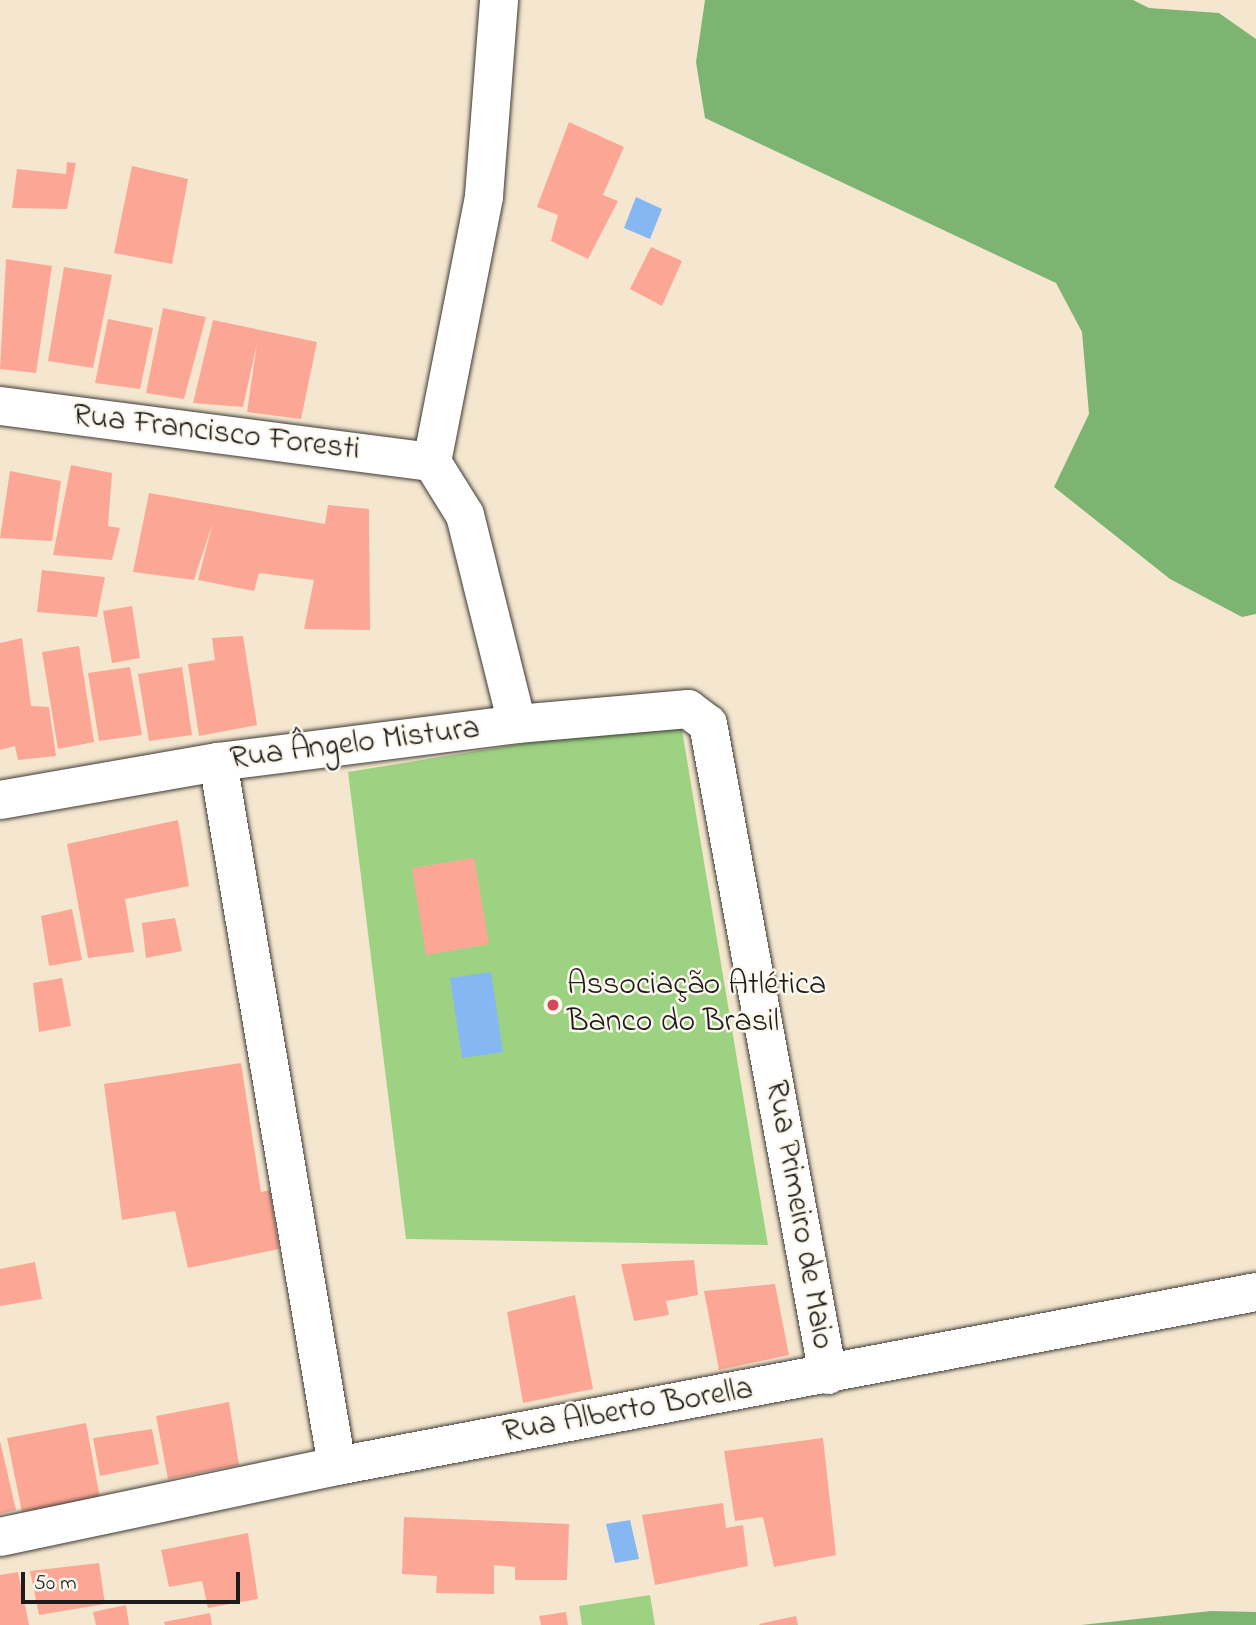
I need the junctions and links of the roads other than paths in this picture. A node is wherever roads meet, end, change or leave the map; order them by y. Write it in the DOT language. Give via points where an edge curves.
graph roads {
  1 [pos="499,0"];
  2 [pos="0,406"];
  3 [pos="432,462"];
  4 [pos="517,724"];
  5 [pos="708,724"];
  6 [pos="218,762"];
  7 [pos="0,800"];
  8 [pos="1256,1292"];
  9 [pos="828,1375"];
  10 [pos="337,1466"];
  11 [pos="0,1537"];
  1 -- 3 [label="street" via="484,196"];
  2 -- 3 [label="street, Rua Francisco Foresti"];
  3 -- 4 [label="street" via="466,515"];
  4 -- 5 [label="street, Rua Ângelo Mistura" via="670,707 688,709"];
  4 -- 6 [label="street, Rua Ângelo Mistura"];
  5 -- 9 [label="street, Rua Primeiro de Maio"];
  6 -- 7 [label="street, Rua Ângelo Mistura"];
  6 -- 10 [label="street"];
  8 -- 9 [label="street, Rua Alberto Borella"];
  9 -- 10 [label="street, Rua Alberto Borella"];
  10 -- 11 [label="street, Rua Alberto Borella"];
}
